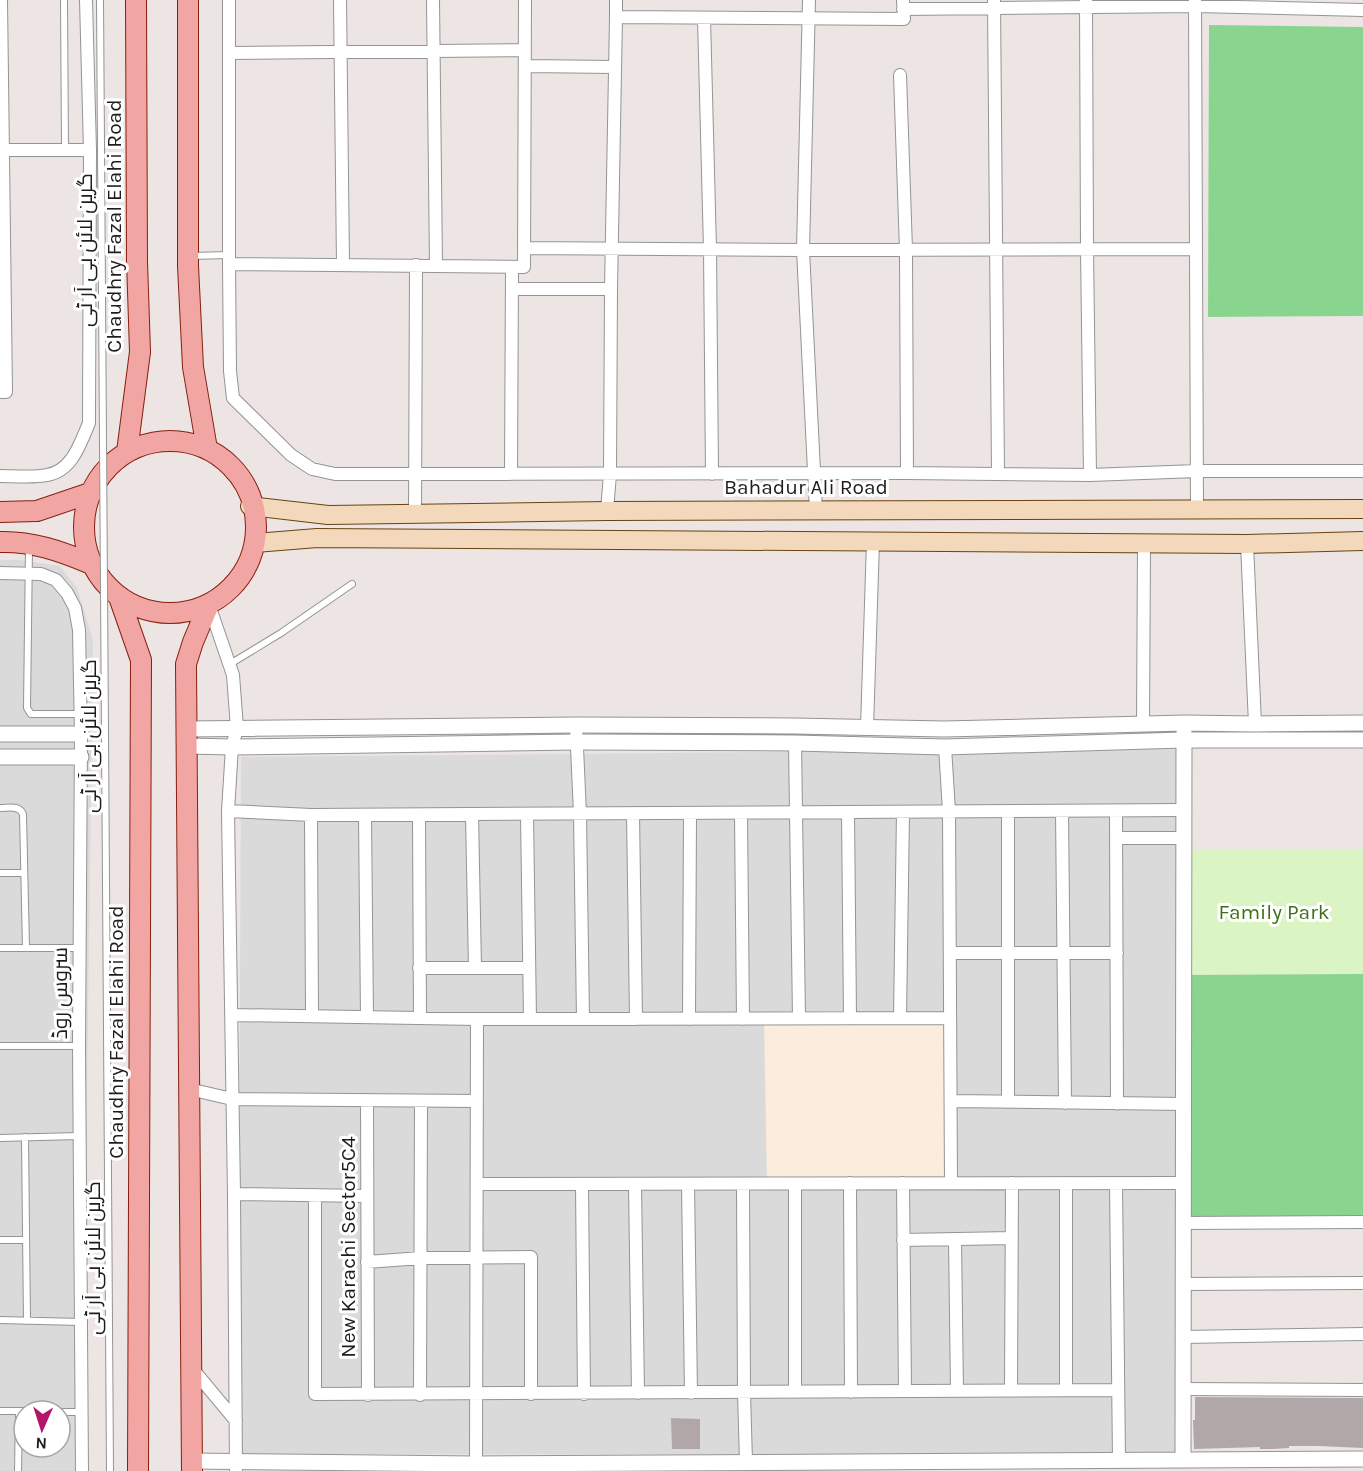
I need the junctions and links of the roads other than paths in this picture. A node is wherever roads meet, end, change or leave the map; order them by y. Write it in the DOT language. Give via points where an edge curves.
graph roads {
  1 [pos="1,0"];
  2 [pos="64,0"];
  3 [pos="86,0"];
  4 [pos="100,0"];
  5 [pos="136,0"];
  6 [pos="188,0"];
  7 [pos="229,0"];
  8 [pos="340,0"];
  9 [pos="433,0"];
  10 [pos="525,0"];
  11 [pos="616,0"];
  12 [pos="808,0"];
  13 [pos="1086,3"];
  14 [pos="1195,3"];
  15 [pos="903,4"];
  16 [pos="994,4"];
  17 [pos="1363,10"];
  18 [pos="616,17"];
  19 [pos="704,18"];
  20 [pos="809,18"];
  21 [pos="525,50"];
  22 [pos="433,51"];
  23 [pos="340,52"];
  24 [pos="229,53"];
  25 [pos="525,66"];
  26 [pos="615,67"];
  27 [pos="900,75"];
  28 [pos="1,150"];
  29 [pos="65,150"];
  30 [pos="90,150"];
  31 [pos="525,248"];
  32 [pos="612,248"];
  33 [pos="710,249"];
  34 [pos="1087,249"];
  35 [pos="1196,249"];
  36 [pos="803,250"];
  37 [pos="906,250"];
  38 [pos="996,250"];
  39 [pos="188,256"];
  40 [pos="229,260"];
  41 [pos="343,265"];
  42 [pos="416,266"];
  43 [pos="436,266"];
  44 [pos="512,267"];
  45 [pos="512,289"];
  46 [pos="611,289"];
  47 [pos="0,392"];
  48 [pos="207,449"];
  49 [pos="127,452"];
  50 [pos="1197,471"];
  51 [pos="1363,471"];
  52 [pos="416,473"];
  53 [pos="907,473"];
  54 [pos="511,474"];
  55 [pos="610,474"];
  56 [pos="712,474"];
  57 [pos="815,474"];
  58 [pos="998,474"];
  59 [pos="1090,475"];
  60 [pos="0,476"];
  61 [pos="93,492"];
  62 [pos="250,506"];
  63 [pos="1363,509"];
  64 [pos="1197,510"];
  65 [pos="1302,510"];
  66 [pos="816,511"];
  67 [pos="0,512"];
  68 [pos="607,512"];
  69 [pos="415,514"];
  70 [pos="1363,541"];
  71 [pos="0,542"];
  72 [pos="873,542"];
  73 [pos="255,543"];
  74 [pos="1144,543"];
  75 [pos="1301,543"];
  76 [pos="29,544"];
  77 [pos="1248,544"];
  78 [pos="89,563"];
  79 [pos="0,573"];
  80 [pos="28,573"];
  81 [pos="352,584"];
  82 [pos="119,597"];
  83 [pos="208,604"];
  84 [pos="229,664"];
  85 [pos="80,714"];
  86 [pos="1185,723"];
  87 [pos="1363,723"];
  88 [pos="1143,724"];
  89 [pos="1255,724"];
  90 [pos="576,725"];
  91 [pos="867,727"];
  92 [pos="237,728"];
  93 [pos="0,734"];
  94 [pos="81,734"];
  95 [pos="187,738"];
  96 [pos="1183,740"];
  97 [pos="1363,740"];
  98 [pos="577,742"];
  99 [pos="795,743"];
  100 [pos="232,747"];
  101 [pos="945,747"];
  102 [pos="0,757"];
  103 [pos="81,758"];
  104 [pos="0,808"];
  105 [pos="1185,810"];
  106 [pos="228,811"];
  107 [pos="1008,811"];
  108 [pos="1062,811"];
  109 [pos="1116,811"];
  110 [pos="795,812"];
  111 [pos="848,812"];
  112 [pos="903,812"];
  113 [pos="949,812"];
  114 [pos="633,813"];
  115 [pos="690,813"];
  116 [pos="741,813"];
  117 [pos="472,814"];
  118 [pos="527,814"];
  119 [pos="580,814"];
  120 [pos="312,815"];
  121 [pos="365,815"];
  122 [pos="419,815"];
  123 [pos="1117,838"];
  124 [pos="1184,838"];
  125 [pos="0,873"];
  126 [pos="24,873"];
  127 [pos="0,948"];
  128 [pos="26,948"];
  129 [pos="80,948"];
  130 [pos="950,952"];
  131 [pos="1008,953"];
  132 [pos="1063,953"];
  133 [pos="1117,953"];
  134 [pos="419,968"];
  135 [pos="475,968"];
  136 [pos="529,968"];
  137 [pos="231,1015"];
  138 [pos="312,1016"];
  139 [pos="367,1017"];
  140 [pos="420,1018"];
  141 [pos="689,1018"];
  142 [pos="799,1018"];
  143 [pos="850,1018"];
  144 [pos="900,1018"];
  145 [pos="950,1018"];
  146 [pos="477,1019"];
  147 [pos="530,1019"];
  148 [pos="583,1019"];
  149 [pos="636,1019"];
  150 [pos="743,1019"];
  151 [pos="0,1046"];
  152 [pos="79,1046"];
  153 [pos="189,1089"];
  154 [pos="232,1099"];
  155 [pos="367,1100"];
  156 [pos="421,1101"];
  157 [pos="477,1101"];
  158 [pos="951,1101"];
  159 [pos="1008,1102"];
  160 [pos="1065,1103"];
  161 [pos="1117,1104"];
  162 [pos="1184,1104"];
  163 [pos="80,1136"];
  164 [pos="25,1137"];
  165 [pos="0,1138"];
  166 [pos="951,1183"];
  167 [pos="1012,1183"];
  168 [pos="1066,1183"];
  169 [pos="1116,1183"];
  170 [pos="1184,1183"];
  171 [pos="477,1184"];
  172 [pos="582,1184"];
  173 [pos="635,1184"];
  174 [pos="688,1184"];
  175 [pos="743,1184"];
  176 [pos="795,1184"];
  177 [pos="850,1184"];
  178 [pos="903,1184"];
  179 [pos="234,1194"];
  180 [pos="315,1195"];
  181 [pos="367,1196"];
  182 [pos="1363,1222"];
  183 [pos="1184,1223"];
  184 [pos="1012,1238"];
  185 [pos="955,1239"];
  186 [pos="0,1240"];
  187 [pos="26,1240"];
  188 [pos="903,1240"];
  189 [pos="476,1257"];
  190 [pos="421,1258"];
  191 [pos="367,1262"];
  192 [pos="1363,1283"];
  193 [pos="1183,1284"];
  194 [pos="0,1320"];
  195 [pos="27,1321"];
  196 [pos="81,1322"];
  197 [pos="1363,1334"];
  198 [pos="1183,1337"];
  199 [pos="191,1367"];
  200 [pos="1183,1389"];
  201 [pos="1066,1390"];
  202 [pos="1118,1390"];
  203 [pos="1363,1390"];
  204 [pos="905,1391"];
  205 [pos="957,1391"];
  206 [pos="1011,1391"];
  207 [pos="795,1392"];
  208 [pos="851,1392"];
  209 [pos="638,1393"];
  210 [pos="691,1393"];
  211 [pos="744,1393"];
  212 [pos="531,1394"];
  213 [pos="584,1394"];
  214 [pos="368,1395"];
  215 [pos="420,1395"];
  216 [pos="476,1395"];
  217 [pos="72,1412"];
  218 [pos="82,1412"];
  219 [pos="236,1421"];
  220 [pos="1363,1458"];
  221 [pos="1119,1460"];
  222 [pos="1183,1460"];
  223 [pos="746,1462"];
  224 [pos="476,1464"];
  225 [pos="1301,1465"];
  226 [pos="192,1466"];
  227 [pos="236,1466"];
  228 [pos="906,1466"];
  229 [pos="1016,1466"];
  230 [pos="82,1471"];
  231 [pos="110,1471"];
  232 [pos="138,1471"];
  1 -- 28 [label="street"];
  2 -- 29 [label="lane"];
  3 -- 30 [label="street"];
  4 -- 231 [label="lane, گرین لائن بی آر ٹی, bridge"];
  5 -- 49 [label="main road, Chaudhry Fazal Elahi Road" via="140,352"];
  6 -- 39 [label="main road"];
  7 -- 24 [label="street"];
  8 -- 23 [label="street"];
  9 -- 22 [label="street"];
  10 -- 21 [label="street"];
  11 -- 18 [label="street"];
  12 -- 20 [label="street"];
  13 -- 14 [label="street"];
  13 -- 16 [label="street"];
  13 -- 34 [label="street"];
  14 -- 17 [label="street"];
  14 -- 35 [label="street"];
  15 -- 16 [label="street"];
  15 -- 20 [label="street" via="904,19"];
  16 -- 38 [label="street"];
  18 -- 19 [label="street"];
  18 -- 26 [label="street"];
  19 -- 20 [label="street"];
  19 -- 33 [label="street"];
  20 -- 36 [label="street"];
  21 -- 22 [label="street"];
  21 -- 25 [label="street"];
  22 -- 23 [label="street"];
  22 -- 43 [label="street"];
  23 -- 24 [label="street"];
  23 -- 41 [label="street"];
  24 -- 40 [label="street"];
  25 -- 26 [label="street"];
  25 -- 31 [label="street"];
  26 -- 32 [label="street"];
  27 -- 37 [label="street"];
  28 -- 29 [label="street"];
  28 -- 47 [label="street" via="6,392"];
  29 -- 30 [label="street"];
  30 -- 60 [label="street" via="89,423 66,466 48,476"];
  31 -- 32 [label="street"];
  31 -- 44 [label="street" via="524,267"];
  32 -- 33 [label="street"];
  32 -- 46 [label="street"];
  33 -- 36 [label="street"];
  33 -- 56 [label="street"];
  34 -- 35 [label="street"];
  34 -- 38 [label="street"];
  34 -- 59 [label="street"];
  35 -- 50 [label="street"];
  36 -- 37 [label="street"];
  36 -- 57 [label="street"];
  37 -- 38 [label="street"];
  37 -- 53 [label="street"];
  38 -- 58 [label="street"];
  39 -- 40 [label="lane"];
  39 -- 48 [label="main road" via="193,367"];
  40 -- 41 [label="street"];
  40 -- 52 [label="street" via="233,398 291,455 312,469 335,474"];
  41 -- 42 [label="street"];
  42 -- 43 [label="street"];
  42 -- 52 [label="street"];
  43 -- 44 [label="street"];
  44 -- 45 [label="street"];
  45 -- 46 [label="street"];
  45 -- 54 [label="street"];
  46 -- 55 [label="street"];
  48 -- 49 [label="main road" via="167,440"];
  48 -- 62 [label="main road" via="240,476"];
  49 -- 61 [label="main road" via="107,467"];
  50 -- 51 [label="street"];
  50 -- 59 [label="street"];
  50 -- 64 [label="street"];
  52 -- 54 [label="street"];
  52 -- 69 [label="street"];
  53 -- 57 [label="street"];
  53 -- 58 [label="street"];
  54 -- 55 [label="street"];
  55 -- 56 [label="street"];
  55 -- 68 [label="street"];
  56 -- 57 [label="street"];
  57 -- 66 [label="street"];
  58 -- 59 [label="street"];
  61 -- 67 [label="main road" via="37,511"];
  61 -- 78 [label="main road" via="85,510 83,534"];
  62 -- 69 [label="main road, Bahadur Ali Road" via="328,515"];
  62 -- 73 [label="main road" via="256,519"];
  63 -- 65 [label="main road, Bahadur Ali Road"];
  64 -- 65 [label="main road, Bahadur Ali Road"];
  64 -- 66 [label="main road, Bahadur Ali Road"];
  65 -- 75 [label="main road"];
  66 -- 68 [label="main road, Bahadur Ali Road"];
  68 -- 69 [label="main road, Bahadur Ali Road"];
  70 -- 75 [label="main road"];
  71 -- 76 [label="main road"];
  72 -- 73 [label="main road" via="316,538"];
  72 -- 74 [label="main road"];
  72 -- 91 [label="street"];
  73 -- 83 [label="main road" via="246,568 230,589"];
  74 -- 77 [label="main road"];
  74 -- 88 [label="street"];
  75 -- 77 [label="main road"];
  76 -- 78 [label="main road"];
  76 -- 80 [label="lane"];
  77 -- 89 [label="street"];
  78 -- 82 [label="main road"];
  79 -- 80 [label="street, سروس روڈ"];
  80 -- 85 [label="street, سروس روڈ" via="56,580 75,608"];
  80 -- 85 [label="lane" via="27,708 31,714"];
  81 -- 84 [label="lane"];
  82 -- 83 [label="main road" via="140,608 163,613 186,612"];
  82 -- 232 [label="main road, Chaudhry Fazal Elahi Road" via="141,660"];
  83 -- 84 [label="street"];
  83 -- 95 [label="main road" via="186,664"];
  84 -- 92 [label="street"];
  85 -- 94 [label="street, سروس روڈ"];
  86 -- 88 [label="street"];
  86 -- 89 [label="street"];
  86 -- 96 [label="street"];
  87 -- 89 [label="street"];
  88 -- 91 [label="street"];
  90 -- 91 [label="street"];
  90 -- 92 [label="street"];
  90 -- 98 [label="street"];
  92 -- 95 [label="street"];
  92 -- 100 [label="street"];
  93 -- 94 [label="street"];
  94 -- 103 [label="street, سروس روڈ"];
  95 -- 100 [label="street"];
  95 -- 153 [label="main road"];
  96 -- 97 [label="street"];
  96 -- 101 [label="street"];
  96 -- 105 [label="street"];
  98 -- 99 [label="street"];
  98 -- 100 [label="street"];
  98 -- 119 [label="street"];
  99 -- 101 [label="street"];
  99 -- 110 [label="street"];
  100 -- 106 [label="street"];
  101 -- 113 [label="street"];
  102 -- 103 [label="street"];
  103 -- 129 [label="street, سروس روڈ"];
  104 -- 126 [label="lane" via="18,808 23,814"];
  105 -- 109 [label="street"];
  105 -- 124 [label="street"];
  106 -- 120 [label="street"];
  106 -- 137 [label="street"];
  107 -- 108 [label="street"];
  107 -- 113 [label="street"];
  107 -- 131 [label="street"];
  108 -- 109 [label="street"];
  108 -- 132 [label="street"];
  109 -- 123 [label="street"];
  110 -- 111 [label="street"];
  110 -- 116 [label="street"];
  110 -- 142 [label="street"];
  111 -- 112 [label="street"];
  111 -- 143 [label="street"];
  112 -- 113 [label="street"];
  112 -- 144 [label="street"];
  113 -- 130 [label="street"];
  114 -- 115 [label="street"];
  114 -- 119 [label="street"];
  114 -- 149 [label="street"];
  115 -- 116 [label="street"];
  115 -- 141 [label="street"];
  116 -- 150 [label="street"];
  117 -- 118 [label="street"];
  117 -- 122 [label="street"];
  117 -- 135 [label="street"];
  118 -- 119 [label="street"];
  118 -- 136 [label="street"];
  119 -- 148 [label="street"];
  120 -- 121 [label="street"];
  120 -- 138 [label="street"];
  121 -- 122 [label="street"];
  121 -- 139 [label="street"];
  122 -- 134 [label="street"];
  123 -- 124 [label="street"];
  123 -- 133 [label="street"];
  124 -- 162 [label="street"];
  125 -- 126 [label="lane"];
  126 -- 128 [label="lane"];
  127 -- 128 [label="lane"];
  128 -- 129 [label="lane"];
  129 -- 152 [label="street, سروس روڈ"];
  130 -- 131 [label="street"];
  130 -- 145 [label="street"];
  131 -- 132 [label="street"];
  131 -- 159 [label="street"];
  132 -- 133 [label="street"];
  132 -- 160 [label="street"];
  133 -- 161 [label="street"];
  134 -- 135 [label="street"];
  134 -- 140 [label="street"];
  135 -- 136 [label="street"];
  136 -- 147 [label="street"];
  137 -- 138 [label="street"];
  137 -- 154 [label="street"];
  138 -- 139 [label="street"];
  139 -- 140 [label="street"];
  140 -- 146 [label="street"];
  141 -- 149 [label="street"];
  141 -- 150 [label="street"];
  142 -- 143 [label="street"];
  142 -- 150 [label="street"];
  143 -- 144 [label="street"];
  144 -- 145 [label="street"];
  145 -- 158 [label="street"];
  146 -- 147 [label="street"];
  146 -- 157 [label="street"];
  147 -- 148 [label="street"];
  148 -- 149 [label="street"];
  151 -- 152 [label="lane"];
  152 -- 163 [label="street, سروس روڈ"];
  153 -- 154 [label="street"];
  153 -- 199 [label="main road"];
  154 -- 155 [label="street"];
  154 -- 179 [label="street"];
  155 -- 156 [label="street"];
  155 -- 181 [label="street, New Karachi Sector5C4"];
  156 -- 157 [label="street"];
  156 -- 190 [label="street"];
  157 -- 171 [label="street"];
  158 -- 159 [label="street"];
  158 -- 166 [label="street"];
  159 -- 160 [label="street"];
  160 -- 161 [label="street"];
  161 -- 162 [label="street"];
  162 -- 170 [label="street"];
  163 -- 164 [label="lane"];
  163 -- 196 [label="street, سروس روڈ"];
  164 -- 165 [label="lane"];
  164 -- 187 [label="lane"];
  166 -- 167 [label="street"];
  166 -- 178 [label="street"];
  167 -- 168 [label="street"];
  167 -- 184 [label="street"];
  168 -- 169 [label="street"];
  168 -- 201 [label="street"];
  169 -- 170 [label="street"];
  169 -- 202 [label="street"];
  170 -- 183 [label="street"];
  171 -- 172 [label="street"];
  171 -- 189 [label="street"];
  172 -- 173 [label="street"];
  172 -- 213 [label="street"];
  173 -- 174 [label="street"];
  173 -- 209 [label="street"];
  174 -- 175 [label="street"];
  174 -- 210 [label="street"];
  175 -- 176 [label="street"];
  175 -- 211 [label="street"];
  176 -- 177 [label="street"];
  176 -- 207 [label="street"];
  177 -- 178 [label="street"];
  177 -- 208 [label="street"];
  178 -- 188 [label="street"];
  179 -- 180 [label="street"];
  179 -- 219 [label="street"];
  180 -- 181 [label="street"];
  180 -- 214 [label="street" via="315,1394"];
  181 -- 191 [label="street, New Karachi Sector5C4"];
  182 -- 183 [label="street"];
  183 -- 193 [label="street"];
  184 -- 185 [label="street"];
  184 -- 206 [label="street"];
  185 -- 188 [label="street"];
  185 -- 205 [label="street"];
  186 -- 187 [label="lane"];
  187 -- 195 [label="lane"];
  188 -- 204 [label="street"];
  189 -- 190 [label="street"];
  189 -- 212 [label="street" via="531,1257"];
  189 -- 216 [label="street"];
  190 -- 191 [label="street"];
  190 -- 215 [label="street"];
  191 -- 214 [label="street, New Karachi Sector5C4"];
  192 -- 193 [label="street"];
  193 -- 198 [label="street"];
  194 -- 195 [label="lane"];
  195 -- 196 [label="lane"];
  196 -- 218 [label="street, سروس روڈ"];
  197 -- 198 [label="street"];
  198 -- 200 [label="street"];
  199 -- 219 [label="street"];
  199 -- 226 [label="main road"];
  200 -- 203 [label="street"];
  200 -- 222 [label="street"];
  201 -- 202 [label="street"];
  201 -- 206 [label="street"];
  202 -- 221 [label="street"];
  204 -- 205 [label="street"];
  204 -- 208 [label="street"];
  205 -- 206 [label="street"];
  207 -- 208 [label="street"];
  207 -- 211 [label="street"];
  209 -- 210 [label="street"];
  209 -- 213 [label="street"];
  210 -- 211 [label="street"];
  211 -- 223 [label="street"];
  212 -- 213 [label="street"];
  212 -- 216 [label="street"];
  214 -- 215 [label="street"];
  215 -- 216 [label="street"];
  216 -- 224 [label="street"];
  217 -- 218 [label="lane"];
  218 -- 230 [label="street, سروس روڈ"];
  219 -- 227 [label="street"];
  220 -- 225 [label="street"];
  221 -- 222 [label="street"];
  221 -- 229 [label="street"];
  222 -- 225 [label="street"];
  223 -- 224 [label="street"];
  223 -- 228 [label="street"];
  224 -- 227 [label="street"];
  226 -- 227 [label="street"];
  228 -- 229 [label="street"];
}
